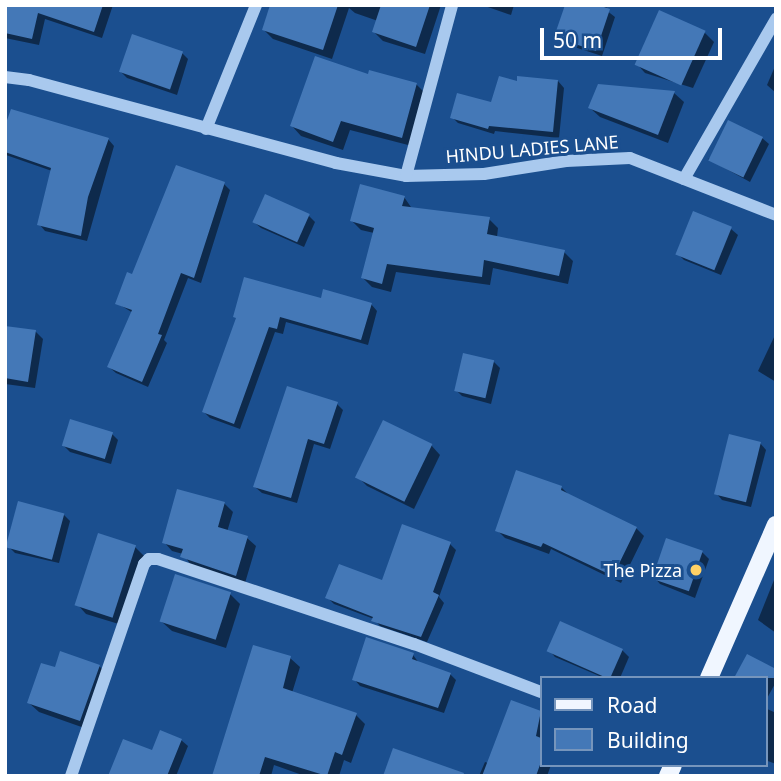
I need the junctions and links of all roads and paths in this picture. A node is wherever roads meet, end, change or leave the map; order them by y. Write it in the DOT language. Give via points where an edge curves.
graph roads {
  1 [pos="256,5"];
  2 [pos="452,5"];
  3 [pos="776,19"];
  4 [pos="5,77"];
  5 [pos="206,129"];
  6 [pos="407,176"];
  7 [pos="684,179"];
  8 [pos="776,215"];
  9 [pos="776,525"];
  10 [pos="710,676"];
  11 [pos="540,692"];
  12 [pos="71,776"];
  1 -- 5 [label="street"];
  2 -- 6 [label="street"];
  3 -- 7 [label="street"];
  4 -- 5 [label="street, HINDU LADIES LANE"];
  5 -- 6 [label="street, HINDU LADIES LANE" via="336,163"];
  6 -- 7 [label="street, HINDU LADIES LANE" via="484,174 566,161 630,158"];
  7 -- 8 [label="street, HINDU LADIES LANE"];
  9 -- 10 [label="main road"];
  11 -- 12 [label="street" via="414,644 149,559"];
}
